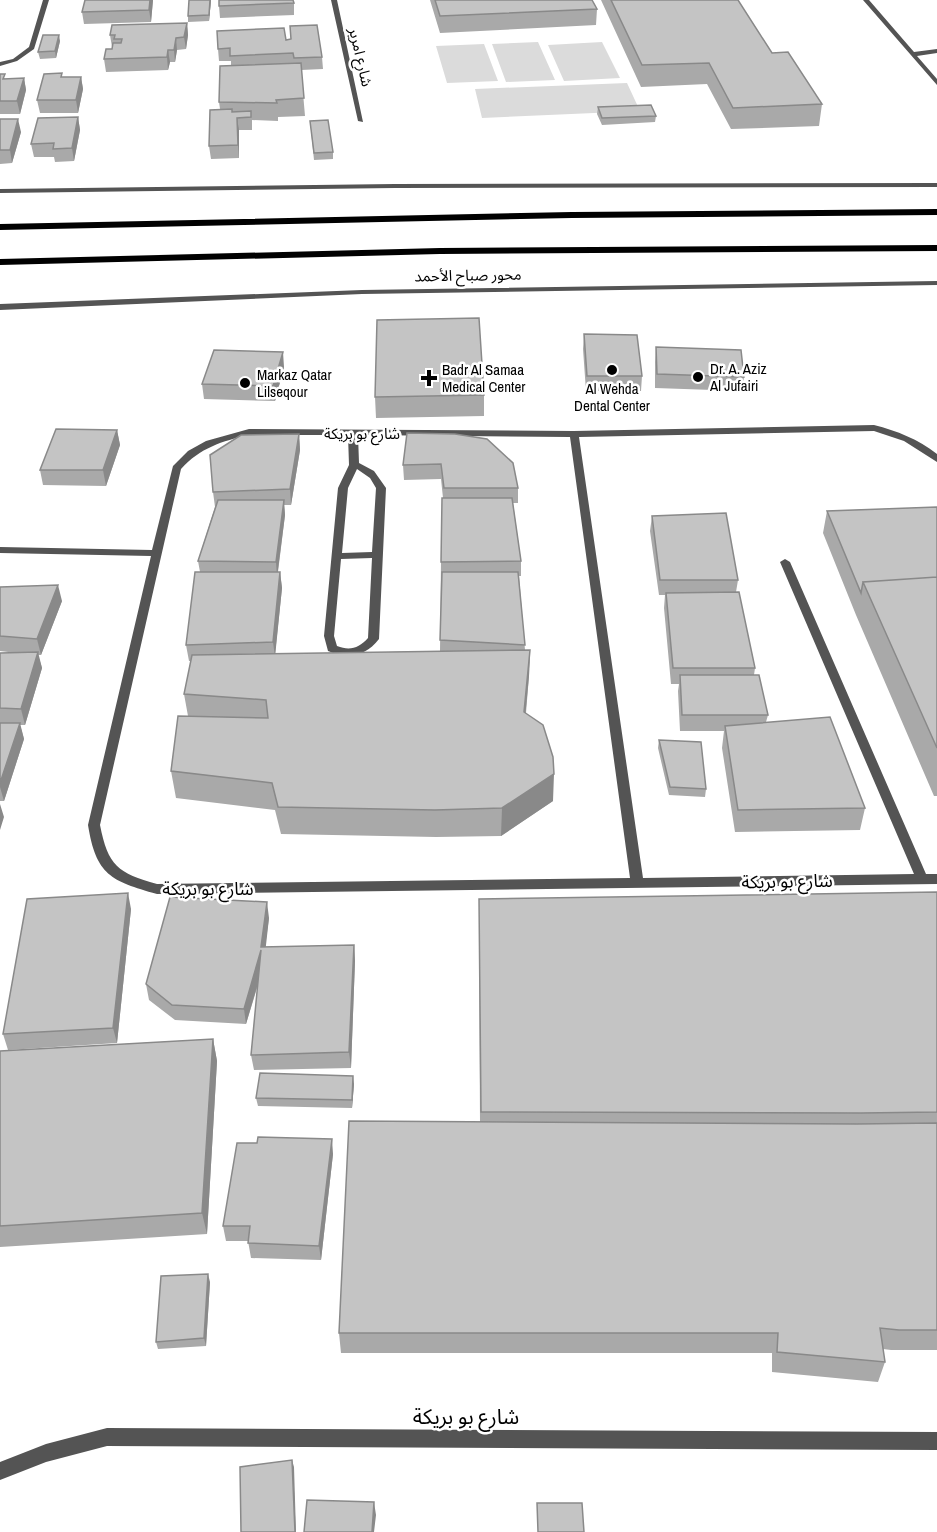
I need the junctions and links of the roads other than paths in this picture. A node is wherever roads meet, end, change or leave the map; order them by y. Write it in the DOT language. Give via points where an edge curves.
graph roads {
  1 [pos="46,0"];
  2 [pos="334,0"];
  3 [pos="866,0"];
  4 [pos="937,51"];
  5 [pos="914,54"];
  6 [pos="0,64"];
  7 [pos="937,83"];
  8 [pos="361,121"];
  9 [pos="937,185"];
  10 [pos="0,191"];
  11 [pos="937,212"];
  12 [pos="0,227"];
  13 [pos="937,248"];
  14 [pos="0,262"];
  15 [pos="936,283"];
  16 [pos="0,307"];
  17 [pos="353,432"];
  18 [pos="574,434"];
  19 [pos="937,459"];
  20 [pos="354,465"];
  21 [pos="0,550"];
  22 [pos="155,554"];
  23 [pos="377,555"];
  24 [pos="336,556"];
  25 [pos="785,562"];
  26 [pos="922,879"];
  27 [pos="937,879"];
  28 [pos="637,883"];
  29 [pos="937,1441"];
  30 [pos="0,1471"];
  1 -- 6 [label="street" via="32,48 15,60"];
  2 -- 8 [label="street, شارع امرير"];
  3 -- 5 [label="street"];
  4 -- 5 [label="street"];
  5 -- 7 [label="street"];
  9 -- 10 [label="street"];
  11 -- 12 [label="highway"];
  13 -- 14 [label="highway, محور صباح الأحمد" via="429,252"];
  15 -- 16 [label="street, محور صباح الأحمد" via="362,292"];
  17 -- 18 [label="street, شارع بو بريكة"];
  17 -- 20 [label="street"];
  17 -- 22 [label="street, شارع بو بريكة" via="249,432 201,446 176,468"];
  18 -- 19 [label="street, شارع بو بريكة" via="874,428 909,439"];
  18 -- 28 [label="street"];
  20 -- 23 [label="street" via="376,476 381,488"];
  20 -- 24 [label="street" via="343,488"];
  21 -- 22 [label="street"];
  22 -- 28 [label="street, شارع بو بريكة" via="94,825 98,850 107,865 128,881 157,889"];
  23 -- 24 [label="street"];
  23 -- 24 [label="street" via="372,639 366,648 343,654 332,648 329,636"];
  25 -- 26 [label="street"];
  26 -- 27 [label="street, شارع بو بريكة"];
  26 -- 28 [label="street, شارع بو بريكة"];
  29 -- 30 [label="street, شارع بو بريكة" via="107,1437 46,1453"];
}
